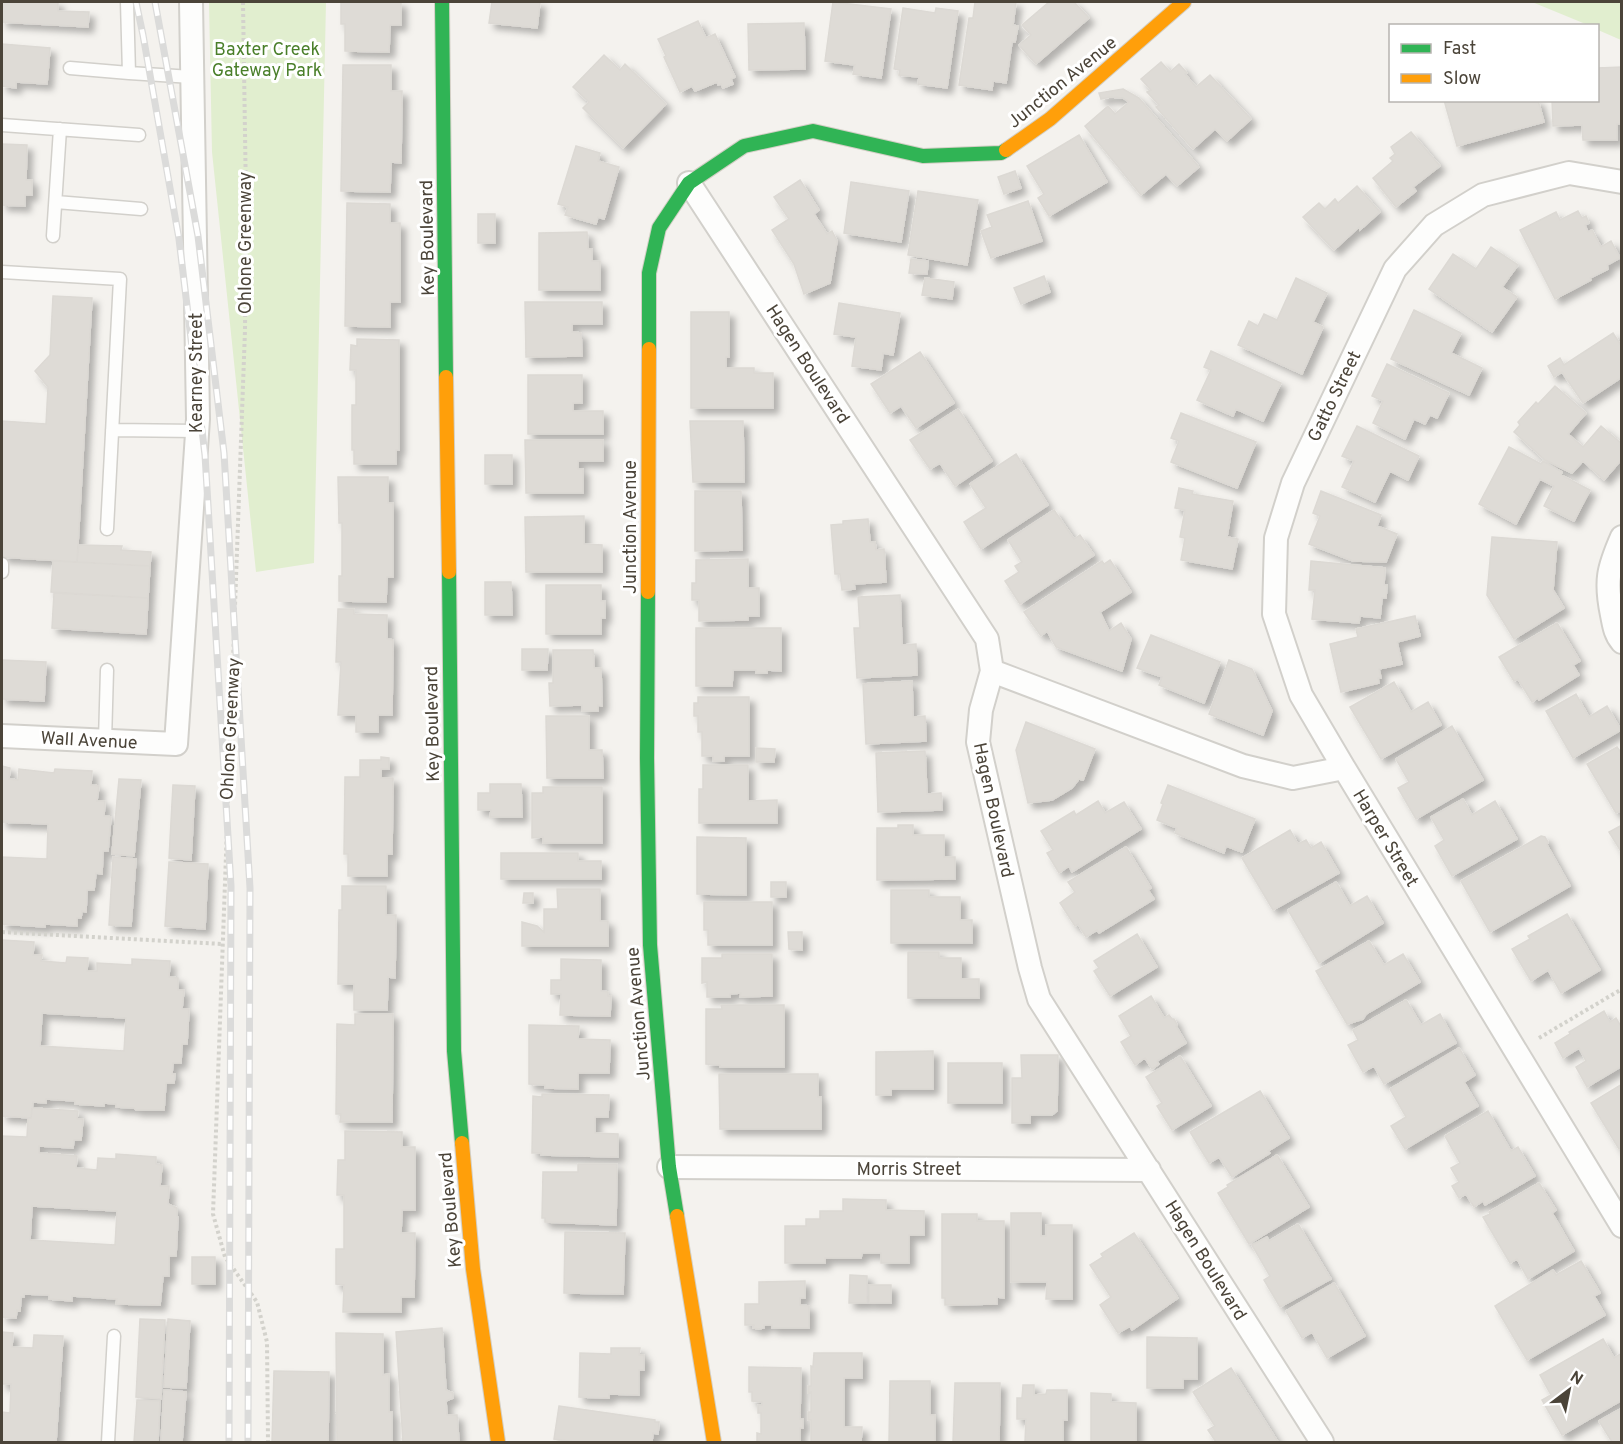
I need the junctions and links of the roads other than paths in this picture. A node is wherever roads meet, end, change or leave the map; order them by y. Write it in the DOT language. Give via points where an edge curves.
graph roads {
  1 [pos="127,2"];
  2 [pos="191,2"];
  3 [pos="442,2"];
  4 [pos="1184,2"];
  5 [pos="70,68"];
  6 [pos="129,73"];
  7 [pos="192,77"];
  8 [pos="2,125"];
  9 [pos="60,129"];
  10 [pos="139,135"];
  11 [pos="1622,182"];
  12 [pos="689,183"];
  13 [pos="56,202"];
  14 [pos="141,208"];
  15 [pos="53,236"];
  16 [pos="2,272"];
  17 [pos="112,430"];
  18 [pos="197,430"];
  19 [pos="106,529"];
  20 [pos="1622,537"];
  21 [pos="2,564"];
  22 [pos="2,572"];
  23 [pos="1622,642"];
  24 [pos="107,670"];
  25 [pos="992,671"];
  26 [pos="2,736"];
  27 [pos="105,741"];
  28 [pos="176,744"];
  29 [pos="1344,768"];
  30 [pos="669,1167"];
  31 [pos="1149,1170"];
  32 [pos="1622,1226"];
  33 [pos="114,1336"];
  34 [pos="108,1443"];
  35 [pos="498,1443"];
  36 [pos="714,1443"];
  37 [pos="1322,1443"];
  1 -- 6 [label="lane"];
  2 -- 7 [label="street, Kearney Street"];
  3 -- 35 [label="street, Key Boulevard" via="454,1051 473,1269"];
  4 -- 12 [label="street, Junction Avenue" via="1050,119 1001,153 923,156 813,131 744,146"];
  5 -- 6 [label="lane"];
  6 -- 7 [label="lane"];
  7 -- 18 [label="street, Kearney Street"];
  8 -- 9 [label="lane"];
  9 -- 10 [label="lane"];
  9 -- 13 [label="lane"];
  11 -- 29 [label="street, Gatto Street" via="1569,173 1483,195 1434,225 1395,269 1293,483 1276,538 1274,614 1301,694"];
  12 -- 25 [label="street, Hagen Boulevard" via="987,639"];
  12 -- 30 [label="street, Junction Avenue" via="659,228 649,273 650,945"];
  13 -- 14 [label="lane"];
  13 -- 15 [label="lane"];
  16 -- 17 [label="lane" via="120,279"];
  17 -- 18 [label="lane"];
  17 -- 19 [label="lane"];
  18 -- 28 [label="street, Kearney Street"];
  20 -- 23 [label="street" via="1611,562 1607,591 1617,636"];
  21 -- 22 [label="lane"];
  24 -- 27 [label="lane"];
  25 -- 29 [label="street, Harper Street" via="1243,766 1293,778"];
  25 -- 31 [label="street, Hagen Boulevard" via="981,710 978,742 1029,968 1040,999"];
  26 -- 27 [label="street, Wall Avenue"];
  27 -- 28 [label="street, Wall Avenue"];
  29 -- 32 [label="street, Harper Street"];
  30 -- 31 [label="street, Morris Street"];
  30 -- 36 [label="street, Junction Avenue"];
  31 -- 37 [label="street, Hagen Boulevard"];
  33 -- 34 [label="lane"];
}
